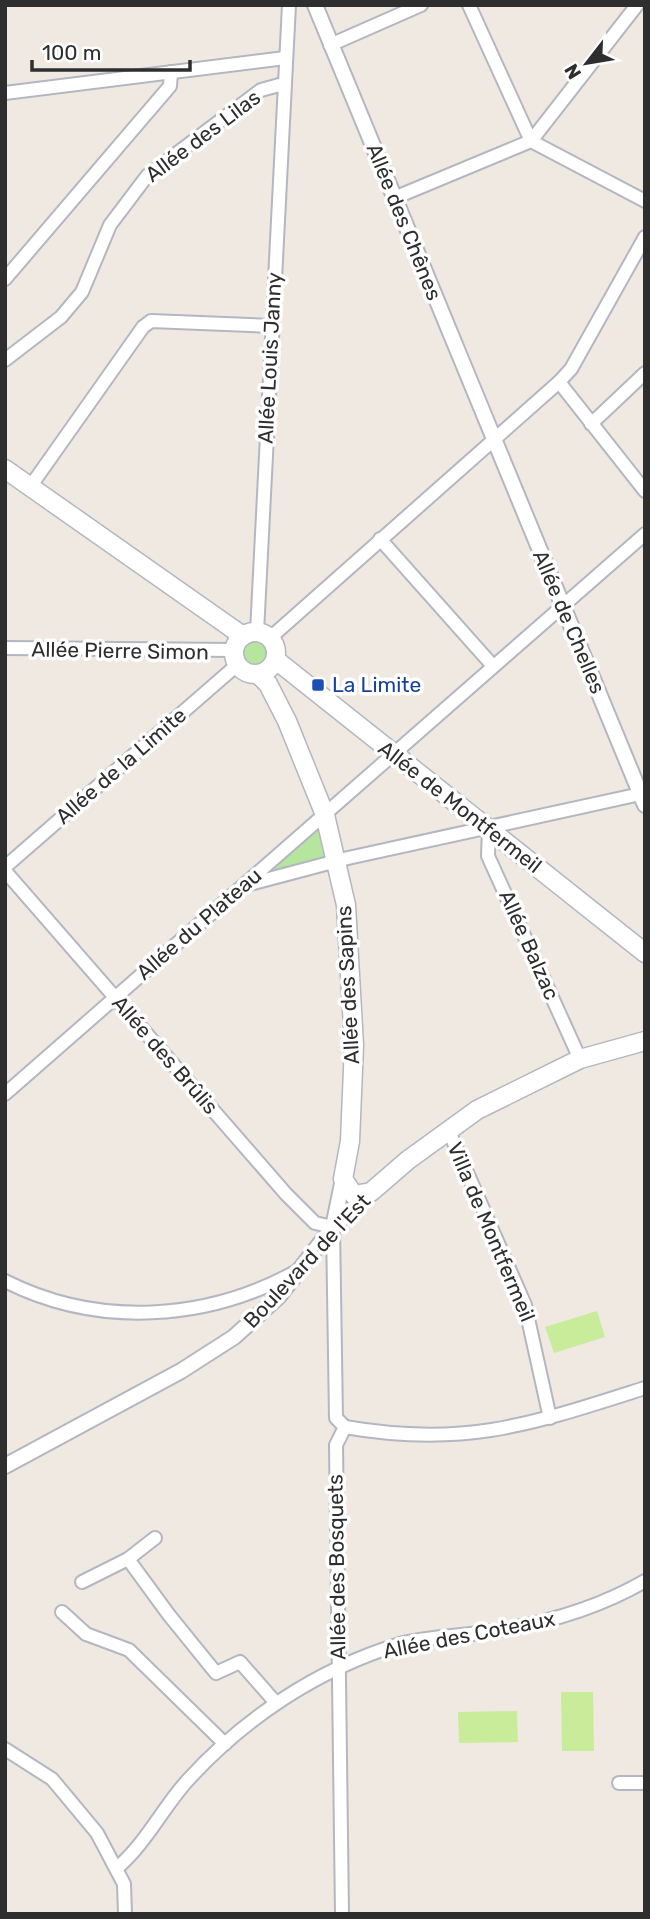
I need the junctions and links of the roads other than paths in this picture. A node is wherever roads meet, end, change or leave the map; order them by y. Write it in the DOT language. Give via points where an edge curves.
graph roads {
  1 [pos="289,5"];
  2 [pos="314,5"];
  3 [pos="421,5"];
  4 [pos="469,5"];
  5 [pos="637,5"];
  6 [pos="330,45"];
  7 [pos="285,58"];
  8 [pos="172,72"];
  9 [pos="283,84"];
  10 [pos="5,93"];
  11 [pos="531,141"];
  12 [pos="394,198"];
  13 [pos="645,201"];
  14 [pos="645,237"];
  15 [pos="5,279"];
  16 [pos="272,326"];
  17 [pos="5,360"];
  18 [pos="645,373"];
  19 [pos="559,382"];
  20 [pos="591,424"];
  21 [pos="493,440"];
  22 [pos="5,469"];
  23 [pos="30,487"];
  24 [pos="645,491"];
  25 [pos="645,534"];
  26 [pos="380,539"];
  27 [pos="562,607"];
  28 [pos="248,644"];
  29 [pos="5,649"];
  30 [pos="276,660"];
  31 [pos="493,666"];
  32 [pos="259,675"];
  33 [pos="393,754"];
  34 [pos="643,797"];
  35 [pos="325,815"];
  36 [pos="489,828"];
  37 [pos="274,858"];
  38 [pos="337,861"];
  39 [pos="5,869"];
  40 [pos="281,877"];
  41 [pos="240,887"];
  42 [pos="645,953"];
  43 [pos="114,998"];
  44 [pos="645,1041"];
  45 [pos="580,1059"];
  46 [pos="5,1094"];
  47 [pos="447,1129"];
  48 [pos="343,1180"];
  49 [pos="371,1192"];
  50 [pos="333,1227"];
  51 [pos="300,1270"];
  52 [pos="5,1281"];
  53 [pos="645,1388"];
  54 [pos="550,1418"];
  55 [pos="345,1427"];
  56 [pos="5,1466"];
  57 [pos="155,1538"];
  58 [pos="128,1559"];
  59 [pos="645,1581"];
  60 [pos="82,1582"];
  61 [pos="62,1612"];
  62 [pos="338,1668"];
  63 [pos="276,1703"];
  64 [pos="225,1744"];
  65 [pos="5,1749"];
  66 [pos="619,1783"];
  67 [pos="645,1783"];
  68 [pos="117,1868"];
  69 [pos="125,1914"];
  70 [pos="342,1914"];
  1 -- 7 [label="street, Allée Louis Janny"];
  2 -- 6 [label="street, Allée des Chênes"];
  3 -- 6 [label="street"];
  4 -- 11 [label="street"];
  5 -- 11 [label="street"];
  6 -- 12 [label="street, Allée des Chênes"];
  7 -- 8 [label="street"];
  7 -- 9 [label="street, Allée Louis Janny"];
  8 -- 10 [label="street"];
  8 -- 15 [label="street" via="170,86"];
  9 -- 16 [label="street, Allée Louis Janny"];
  9 -- 17 [label="street, Allée des Lilas" via="261,90 147,176 110,225 82,292 61,317"];
  11 -- 12 [label="street"];
  11 -- 13 [label="street"];
  12 -- 21 [label="street, Allée des Chênes"];
  14 -- 19 [label="street, Allée de la Limite" via="571,369"];
  16 -- 23 [label="street" via="151,321"];
  16 -- 28 [label="street, Allée Louis Janny"];
  18 -- 20 [label="street"];
  19 -- 20 [label="street"];
  19 -- 21 [label="street, Allée de la Limite"];
  20 -- 24 [label="street"];
  21 -- 26 [label="street, Allée de la Limite"];
  21 -- 27 [label="street, Allée de Chelles"];
  22 -- 23 [label="main road"];
  23 -- 28 [label="main road"];
  25 -- 27 [label="street, Allée du Plateau"];
  26 -- 28 [label="street, Allée de la Limite"];
  26 -- 31 [label="street"];
  27 -- 31 [label="street, Allée du Plateau"];
  27 -- 34 [label="street, Allée de Chelles"];
  28 -- 29 [label="street, Allée Pierre Simon"];
  28 -- 30 [label="main road" via="276,648"];
  28 -- 32 [label="main road" via="247,673"];
  28 -- 39 [label="street, Allée de la Limite"];
  30 -- 32 [label="main road"];
  30 -- 33 [label="main road, Allée de Montfermeil"];
  31 -- 33 [label="street, Allée du Plateau"];
  32 -- 35 [label="main road, Allée des Sapins" via="287,720"];
  33 -- 35 [label="street, Allée du Plateau"];
  33 -- 36 [label="main road, Allée de Montfermeil"];
  34 -- 36 [label="street"];
  35 -- 37 [label="street, Allée du Plateau"];
  35 -- 38 [label="main road, Allée des Sapins"];
  36 -- 38 [label="street"];
  36 -- 42 [label="main road, Allée de Montfermeil"];
  36 -- 45 [label="street, Allée Balzac" via="488,856"];
  37 -- 40 [label="street" via="272,871"];
  37 -- 41 [label="street, Allée du Plateau"];
  38 -- 40 [label="street"];
  38 -- 48 [label="main road, Allée des Sapins" via="353,986 352,1108"];
  39 -- 43 [label="street, Allée des Brûlis"];
  40 -- 41 [label="street"];
  41 -- 43 [label="street, Allée du Plateau"];
  43 -- 46 [label="street, Allée du Plateau"];
  43 -- 50 [label="street, Allée des Brûlis" via="286,1194 315,1223"];
  44 -- 45 [label="main road, Boulevard de l'Est"];
  45 -- 47 [label="main road, Boulevard de l'Est"];
  47 -- 49 [label="main road, Boulevard de l'Est"];
  47 -- 54 [label="street, Villa de Montfermeil" via="525,1305"];
  48 -- 49 [label="main road" via="354,1195"];
  48 -- 50 [label="street, Allée des Sapins"];
  49 -- 50 [label="street, Boulevard de l'Est"];
  50 -- 51 [label="street, Boulevard de l'Est"];
  50 -- 55 [label="street" via="336,1418"];
  51 -- 52 [label="street" via="250,1295 214,1306 136,1314 55,1301"];
  51 -- 56 [label="street, Boulevard de l'Est" via="260,1315 213,1353"];
  53 -- 54 [label="street"];
  54 -- 55 [label="street" via="502,1431 428,1437"];
  55 -- 62 [label="street, Allée des Bosquets" via="336,1445"];
  57 -- 58 [label="street"];
  58 -- 60 [label="street"];
  58 -- 63 [label="street" via="216,1673 240,1662"];
  59 -- 62 [label="street, Allée des Coteaux" via="557,1619 402,1644"];
  61 -- 64 [label="street" via="86,1634 128,1650"];
  62 -- 63 [label="street, Allée des Coteaux"];
  62 -- 70 [label="street, Allée des Bosquets"];
  63 -- 64 [label="street, Allée des Coteaux"];
  64 -- 68 [label="street, Allée des Coteaux" via="186,1782 140,1845"];
  65 -- 68 [label="street" via="52,1779 97,1833"];
  66 -- 67 [label="street"];
  68 -- 69 [label="street" via="124,1884"];
}
